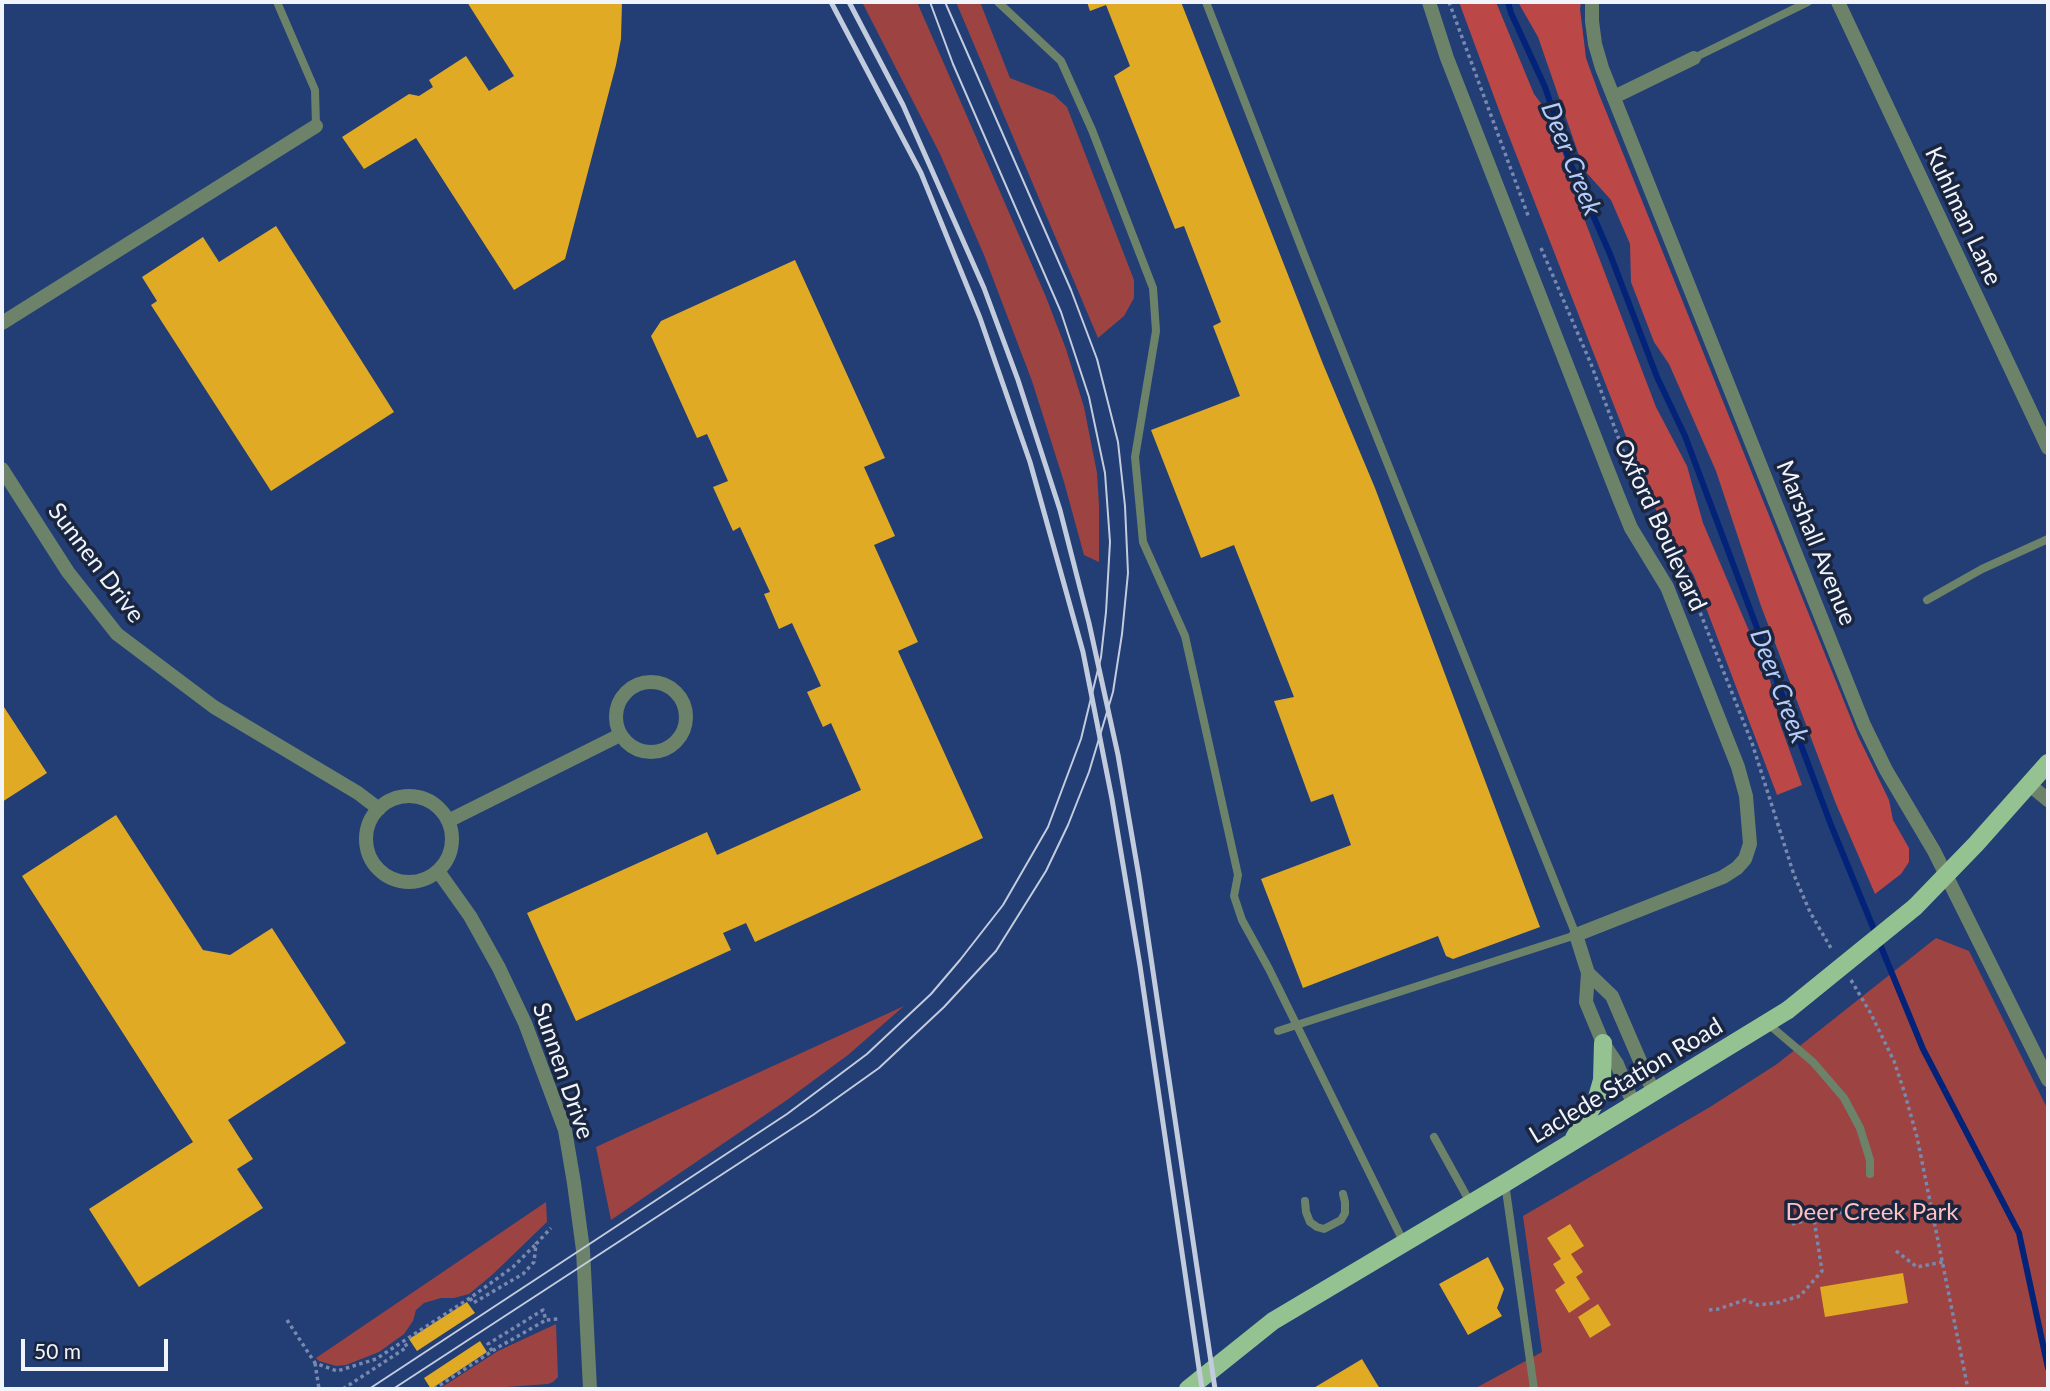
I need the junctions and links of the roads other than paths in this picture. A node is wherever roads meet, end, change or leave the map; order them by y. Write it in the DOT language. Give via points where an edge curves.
graph roads {
  1 [pos="277,2"];
  2 [pos="998,2"];
  3 [pos="1206,2"];
  4 [pos="1429,2"];
  5 [pos="1592,2"];
  6 [pos="1808,2"];
  7 [pos="1838,2"];
  8 [pos="1694,58"];
  9 [pos="1614,97"];
  10 [pos="316,125"];
  11 [pos="2,323"];
  12 [pos="2048,448"];
  13 [pos="2,470"];
  14 [pos="2048,539"];
  15 [pos="1927,600"];
  16 [pos="620,735"];
  17 [pos="2048,763"];
  18 [pos="2030,785"];
  19 [pos="2048,800"];
  20 [pos="379,809"];
  21 [pos="449,821"];
  22 [pos="438,871"];
  23 [pos="1945,876"];
  24 [pos="1576,935"];
  25 [pos="1588,973"];
  26 [pos="1767,1023"];
  27 [pos="1296,1024"];
  28 [pos="1278,1031"];
  29 [pos="1603,1043"];
  30 [pos="2048,1080"];
  31 [pos="1653,1091"];
  32 [pos="1633,1103"];
  33 [pos="1434,1137"];
  34 [pos="1571,1142"];
  35 [pos="1870,1174"];
  36 [pos="1505,1183"];
  37 [pos="1343,1194"];
  38 [pos="1305,1201"];
  39 [pos="1471,1203"];
  40 [pos="1404,1243"];
  41 [pos="590,1389"];
  42 [pos="1188,1389"];
  43 [pos="1534,1389"];
  1 -- 10 [label="lane" via="314,90"];
  2 -- 27 [label="lane" via="1061,61 1153,288 1156,331 1135,457 1143,542 1185,636 1238,874 1234,896"];
  3 -- 24 [label="lane"];
  4 -- 24 [label="street, Oxford Boulevard" via="1622,507 1667,587 1746,796 1750,844 1737,868"];
  5 -- 9 [label="street, Marshall Avenue" via="1595,44"];
  6 -- 8 [label="lane"];
  7 -- 12 [label="street, Kuhlman Lane"];
  8 -- 9 [label="street"];
  9 -- 23 [label="street, Marshall Avenue" via="1864,724"];
  10 -- 11 [label="street"];
  13 -- 20 [label="street, Sunnen Drive" via="68,572 117,634 214,707"];
  14 -- 15 [label="lane"];
  16 -- 16 [label="street" via="628,744 650,753 672,746 685,727 684,704 669,686 659,682 636,685 626,692 616,712"];
  16 -- 21 [label="street"];
  17 -- 18 [label="main road, Laclede Station Road"];
  18 -- 19 [label="street"];
  18 -- 23 [label="main road, Laclede Station Road"];
  20 -- 21 [label="street" via="396,798 417,796 435,805"];
  20 -- 22 [label="street" via="366,838 370,857 383,873 401,881 420,881"];
  21 -- 22 [label="street" via="451,852"];
  22 -- 41 [label="street, Sunnen Drive" via="470,916 526,1023 565,1130 583,1250"];
  23 -- 26 [label="main road, Laclede Station Road, bridge" via="1915,907"];
  23 -- 30 [label="street, Marshall Avenue"];
  24 -- 25 [label="street"];
  24 -- 27 [label="lane"];
  25 -- 29 [label="street" via="1586,1002"];
  25 -- 31 [label="street" via="1612,996"];
  26 -- 31 [label="main road, Laclede Station Road"];
  26 -- 35 [label="lane" via="1844,1098 1860,1128"];
  27 -- 28 [label="lane"];
  27 -- 40 [label="lane"];
  29 -- 32 [label="street"];
  29 -- 34 [label="main road" via="1596,1101"];
  31 -- 32 [label="main road, Laclede Station Road"];
  32 -- 34 [label="main road, Laclede Station Road"];
  33 -- 39 [label="lane"];
  34 -- 36 [label="main road, Laclede Station Road"];
  36 -- 39 [label="main road, Laclede Station Road"];
  36 -- 43 [label="lane"];
  37 -- 38 [label="lane" via="1345,1213 1324,1228 1310,1222"];
  39 -- 40 [label="main road, Laclede Station Road"];
  40 -- 42 [label="main road, Laclede Station Road" via="1273,1321"];
}
